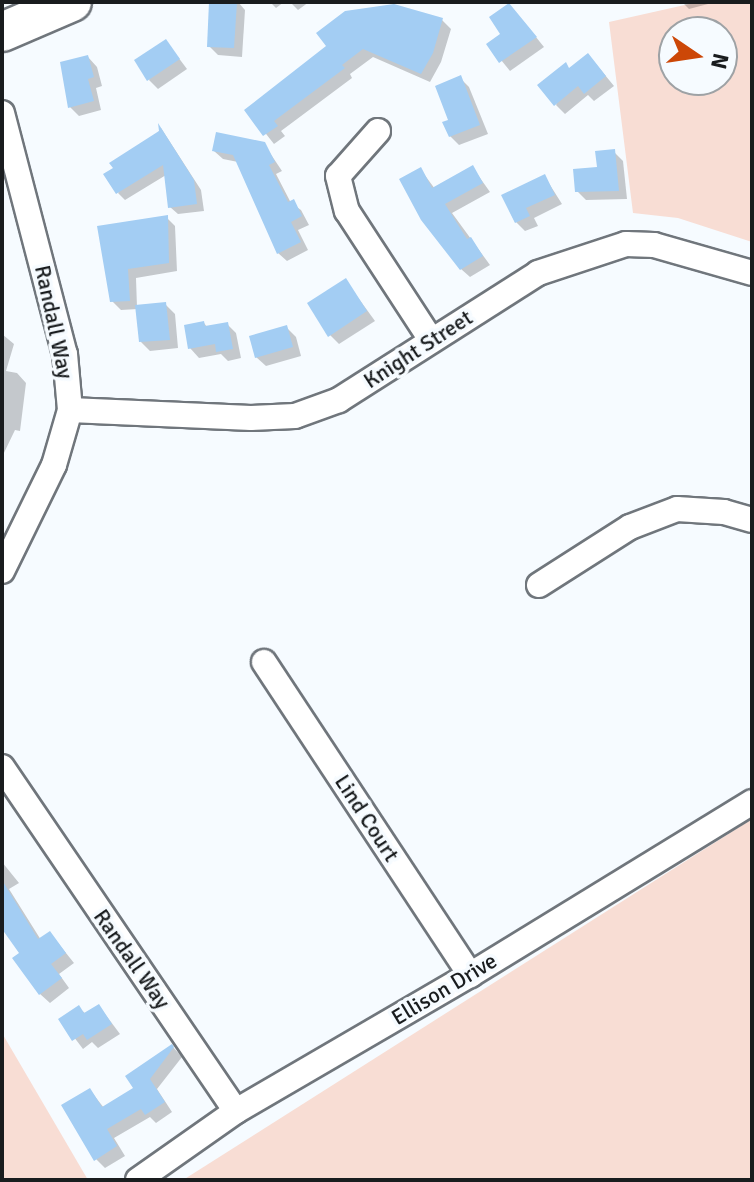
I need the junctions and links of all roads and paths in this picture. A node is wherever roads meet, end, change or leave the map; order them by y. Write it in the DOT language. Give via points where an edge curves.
graph roads {
  1 [pos="72,2"];
  2 [pos="2,32"];
  3 [pos="2,113"];
  4 [pos="378,131"];
  5 [pos="752,273"];
  6 [pos="431,340"];
  7 [pos="70,410"];
  8 [pos="752,520"];
  9 [pos="2,571"];
  10 [pos="539,585"];
  11 [pos="264,662"];
  12 [pos="2,767"];
  13 [pos="752,802"];
  14 [pos="470,975"];
  15 [pos="236,1111"];
  16 [pos="138,1180"];
  1 -- 2 [label="main road"];
  3 -- 7 [label="street, Randall Way" via="65,354"];
  4 -- 6 [label="street" via="338,176 347,211"];
  5 -- 6 [label="street, Knight Street" via="654,245 626,244 538,273"];
  6 -- 7 [label="street, Knight Street" via="339,400 295,416"];
  7 -- 9 [label="street, Randall Way" via="54,465"];
  8 -- 10 [label="street" via="677,509 630,527"];
  11 -- 14 [label="street, Lind Court"];
  12 -- 15 [label="street, Randall Way"];
  13 -- 14 [label="street, Ellison Drive"];
  14 -- 15 [label="street, Ellison Drive"];
  15 -- 16 [label="street, Ellison Drive"];
}
